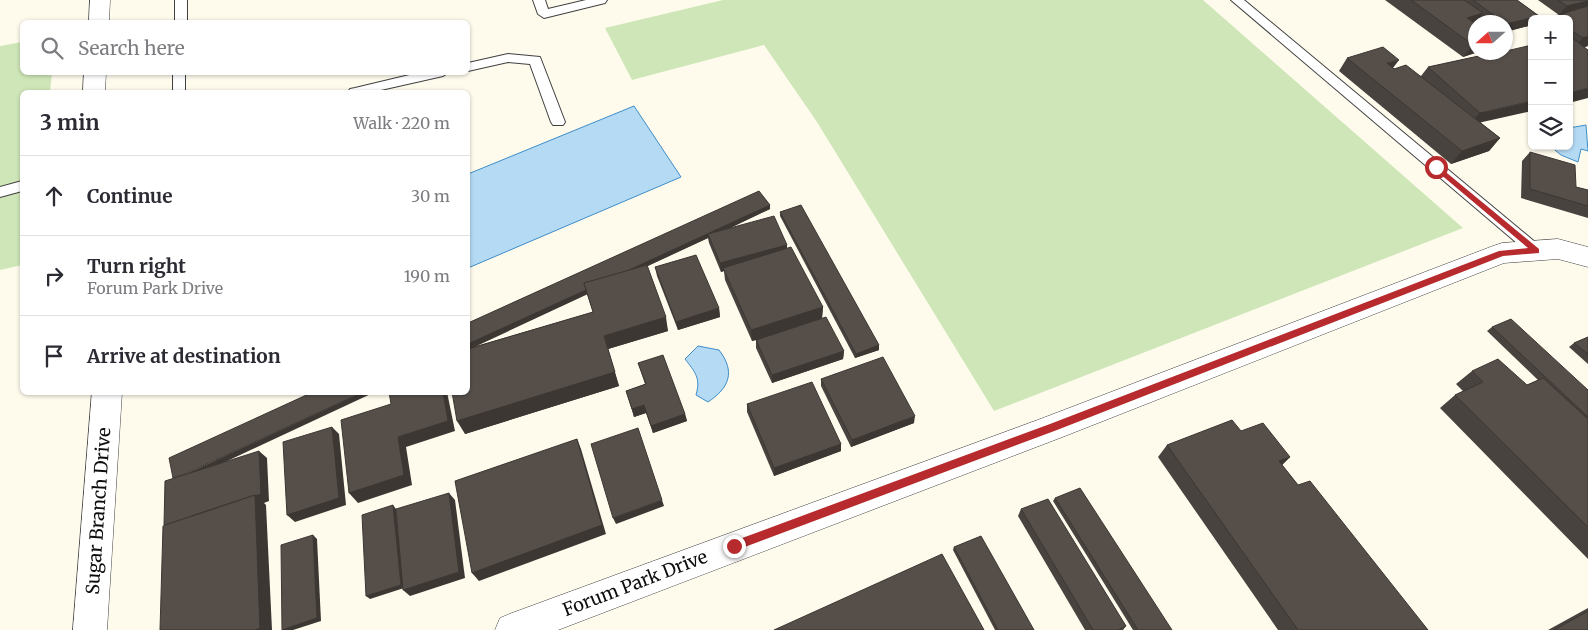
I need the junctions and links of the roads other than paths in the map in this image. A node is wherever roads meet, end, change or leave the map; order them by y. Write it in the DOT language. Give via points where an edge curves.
graph roads {
  1 [pos="100,0"];
  2 [pos="182,0"];
  3 [pos="539,0"];
  4 [pos="601,0"];
  5 [pos="1237,0"];
  6 [pos="98,20"];
  7 [pos="181,20"];
  8 [pos="470,67"];
  9 [pos="95,75"];
  10 [pos="179,75"];
  11 [pos="430,75"];
  12 [pos="94,90"];
  13 [pos="179,90"];
  14 [pos="364,90"];
  15 [pos="558,122"];
  16 [pos="20,187"];
  17 [pos="0,192"];
  18 [pos="1541,250"];
  19 [pos="1588,257"];
  20 [pos="107,395"];
  21 [pos="90,630"];
  22 [pos="512,630"];
  1 -- 6 [label="street"];
  2 -- 7 [label="lane"];
  3 -- 4 [label="lane" via="544,14"];
  5 -- 18 [label="lane"];
  8 -- 15 [label="lane" via="508,58 535,60"];
  9 -- 12 [label="street"];
  10 -- 13 [label="lane"];
  11 -- 14 [label="lane"];
  16 -- 17 [label="lane"];
  18 -- 19 [label="street, Forum Park Drive" via="1558,249"];
  18 -- 22 [label="street, Forum Park Drive" via="1502,253 1054,427"];
  20 -- 21 [label="street, Sugar Branch Drive"];
}
